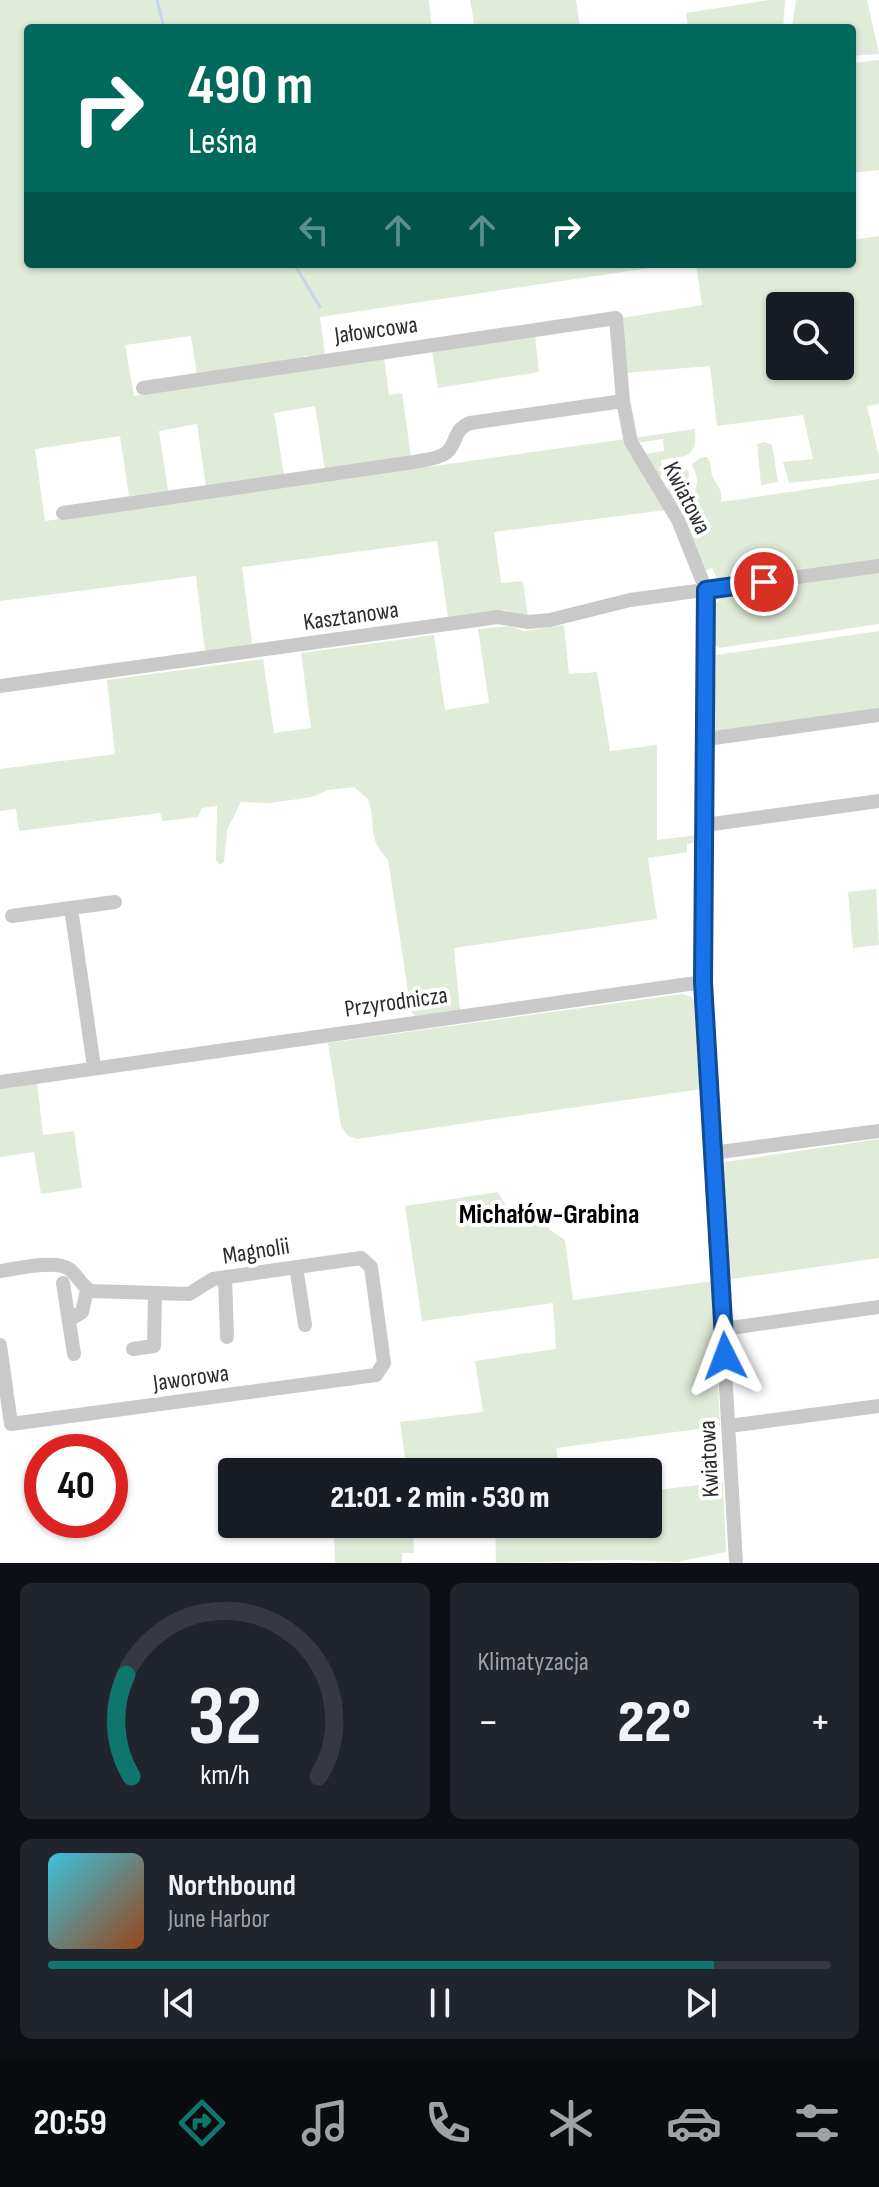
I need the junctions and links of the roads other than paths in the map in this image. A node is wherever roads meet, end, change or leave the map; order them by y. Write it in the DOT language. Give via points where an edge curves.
graph roads {
  1 [pos="616,318"];
  2 [pos="143,388"];
  3 [pos="623,401"];
  4 [pos="63,513"];
  5 [pos="879,566"];
  6 [pos="706,590"];
  7 [pos="0,686"];
  8 [pos="879,715"];
  9 [pos="707,739"];
  10 [pos="879,801"];
  11 [pos="705,825"];
  12 [pos="115,902"];
  13 [pos="71,908"];
  14 [pos="12,916"];
  15 [pos="703,982"];
  16 [pos="94,1067"];
  17 [pos="0,1082"];
  18 [pos="879,1131"];
  19 [pos="712,1153"];
  20 [pos="296,1267"];
  21 [pos="0,1271"];
  22 [pos="225,1277"];
  23 [pos="63,1283"];
  24 [pos="87,1290"];
  25 [pos="155,1293"];
  26 [pos="879,1307"];
  27 [pos="69,1320"];
  28 [pos="305,1325"];
  29 [pos="723,1329"];
  30 [pos="227,1337"];
  31 [pos="0,1345"];
  32 [pos="133,1349"];
  33 [pos="74,1354"];
  34 [pos="376,1375"];
  35 [pos="3,1391"];
  36 [pos="879,1406"];
  37 [pos="729,1426"];
  38 [pos="736,1563"];
  1 -- 2 [label="street, Jałowcowa"];
  1 -- 3 [label="street, Kwiatowa"];
  3 -- 4 [label="street" via="470,423 458,430 445,454 414,462"];
  3 -- 6 [label="street, Kwiatowa" via="634,447 678,520"];
  5 -- 6 [label="street, Kasztanowa"];
  6 -- 7 [label="street, Kasztanowa" via="630,600 550,620 498,617"];
  6 -- 9 [label="street, Kwiatowa"];
  8 -- 9 [label="street"];
  9 -- 11 [label="street, Kwiatowa"];
  10 -- 11 [label="street"];
  11 -- 15 [label="street, Kwiatowa"];
  12 -- 13 [label="street"];
  13 -- 14 [label="street"];
  13 -- 16 [label="street"];
  15 -- 16 [label="street, Przyrodnicza"];
  15 -- 19 [label="street, Kwiatowa"];
  16 -- 17 [label="street, Przyrodnicza"];
  18 -- 19 [label="street"];
  19 -- 29 [label="street, Kwiatowa"];
  20 -- 22 [label="street, Magnolii"];
  20 -- 28 [label="street"];
  20 -- 34 [label="street, Magnolii" via="361,1258 368,1262 384,1363"];
  21 -- 24 [label="street" via="60,1264"];
  22 -- 25 [label="street, Magnolii" via="189,1294"];
  22 -- 30 [label="street"];
  23 -- 27 [label="street"];
  24 -- 25 [label="street, Magnolii"];
  24 -- 27 [label="street" via="82,1312"];
  25 -- 32 [label="street" via="154,1346"];
  26 -- 29 [label="street"];
  27 -- 33 [label="street"];
  29 -- 37 [label="street, Kwiatowa"];
  31 -- 35 [label="street"];
  34 -- 35 [label="street, Jaworowa" via="11,1424"];
  36 -- 37 [label="street"];
  37 -- 38 [label="street, Kwiatowa"];
}
